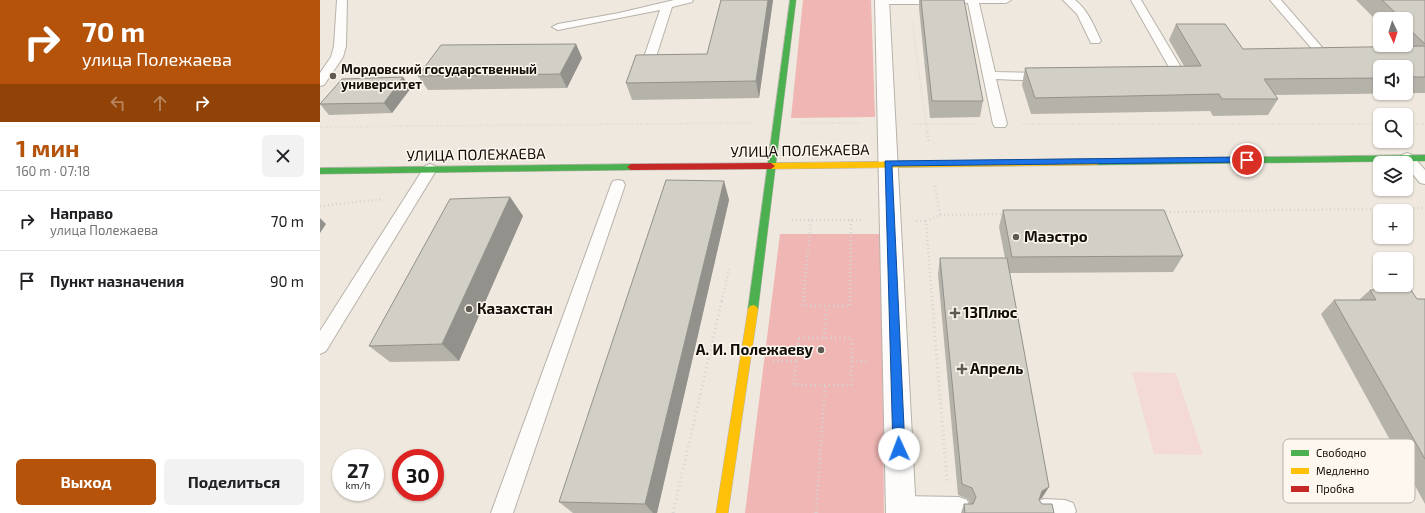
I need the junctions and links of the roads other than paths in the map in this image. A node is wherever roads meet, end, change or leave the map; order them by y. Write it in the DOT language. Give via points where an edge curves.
graph roads {
  1 [pos="342,0"];
  2 [pos="688,0"];
  3 [pos="793,0"];
  4 [pos="974,0"];
  5 [pos="992,0"];
  6 [pos="1006,0"];
  7 [pos="1068,0"];
  8 [pos="1136,0"];
  9 [pos="1275,0"];
  10 [pos="882,1"];
  11 [pos="909,1"];
  12 [pos="671,3"];
  13 [pos="558,28"];
  14 [pos="1095,41"];
  15 [pos="1323,55"];
  16 [pos="649,60"];
  17 [pos="990,75"];
  18 [pos="1145,76"];
  19 [pos="1054,77"];
  20 [pos="320,82"];
  21 [pos="1000,124"];
  22 [pos="1373,158"];
  23 [pos="1413,158"];
  24 [pos="1425,158"];
  25 [pos="888,163"];
  26 [pos="771,165"];
  27 [pos="1413,165"];
  28 [pos="430,169"];
  29 [pos="320,171"];
  30 [pos="1425,179"];
  31 [pos="618,185"];
  32 [pos="320,346"];
  33 [pos="954,508"];
  34 [pos="901,510"];
  35 [pos="1044,510"];
  36 [pos="1065,511"];
  37 [pos="502,513"];
  38 [pos="722,513"];
  1 -- 20 [label="lane" via="340,46 337,57"];
  2 -- 12 [label="lane"];
  3 -- 26 [label="main road"];
  4 -- 5 [label="lane"];
  4 -- 11 [label="lane"];
  4 -- 17 [label="lane"];
  5 -- 6 [label="lane"];
  7 -- 14 [label="lane" via="1077,5 1083,13"];
  8 -- 18 [label="lane" via="1176,69 1172,74"];
  9 -- 15 [label="lane"];
  10 -- 11 [label="lane"];
  10 -- 25 [label="street"];
  12 -- 13 [label="lane"];
  12 -- 16 [label="lane"];
  17 -- 19 [label="lane"];
  17 -- 21 [label="lane"];
  22 -- 25 [label="main road, УЛИЦА ПОЛЕЖАЕВА"];
  23 -- 24 [label="main road, УЛИЦА ПОЛЕЖАЕВА"];
  25 -- 26 [label="main road, УЛИЦА ПОЛЕЖАЕВА"];
  25 -- 34 [label="street"];
  26 -- 28 [label="main road, УЛИЦА ПОЛЕЖАЕВА"];
  26 -- 38 [label="main road" via="766,220"];
  27 -- 30 [label="lane"];
  28 -- 29 [label="main road, УЛИЦА ПОЛЕЖАЕВА"];
  28 -- 32 [label="lane"];
  31 -- 37 [label="lane"];
  33 -- 34 [label="lane"];
  35 -- 36 [label="lane"];
}
